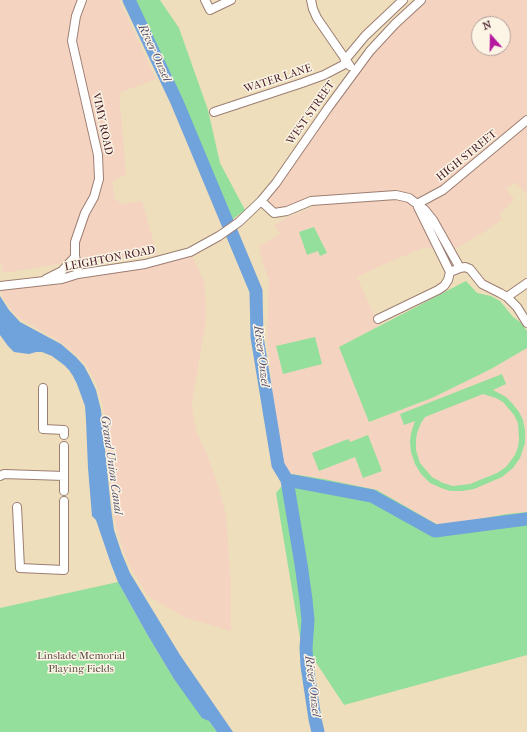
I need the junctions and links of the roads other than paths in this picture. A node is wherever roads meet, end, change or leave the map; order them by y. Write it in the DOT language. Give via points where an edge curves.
graph roads {
  1 [pos="82,0"];
  2 [pos="205,0"];
  3 [pos="231,0"];
  4 [pos="311,0"];
  5 [pos="403,0"];
  6 [pos="421,0"];
  7 [pos="346,61"];
  8 [pos="354,71"];
  9 [pos="214,112"];
  10 [pos="527,120"];
  11 [pos="261,201"];
  12 [pos="417,204"];
  13 [pos="220,236"];
  14 [pos="75,257"];
  15 [pos="460,268"];
  16 [pos="450,272"];
  17 [pos="78,274"];
  18 [pos="42,282"];
  19 [pos="527,283"];
  20 [pos="2,285"];
  21 [pos="507,297"];
  22 [pos="378,319"];
  23 [pos="527,323"];
  24 [pos="43,388"];
  25 [pos="64,435"];
  26 [pos="64,446"];
  27 [pos="0,476"];
  28 [pos="64,476"];
  29 [pos="64,491"];
  30 [pos="64,501"];
  31 [pos="18,507"];
  1 -- 14 [label="street, VIMY ROAD" via="76,16 72,41 98,155 100,178 75,242"];
  2 -- 3 [label="street" via="206,12"];
  4 -- 7 [label="street" via="317,18"];
  5 -- 7 [label="street" via="364,36"];
  6 -- 8 [label="street, WEST STREET" via="395,24"];
  7 -- 8 [label="street"];
  7 -- 9 [label="street, WATER LANE" via="324,75"];
  8 -- 11 [label="street, WEST STREET"];
  10 -- 12 [label="street, HIGH STREET" via="443,190"];
  11 -- 12 [label="street" via="274,213 287,211 311,201 396,194"];
  11 -- 13 [label="street, WEST STREET" via="240,222"];
  12 -- 15 [label="street" via="433,220"];
  12 -- 16 [label="street"];
  13 -- 17 [label="street, LEIGHTON ROAD" via="190,252 154,262"];
  14 -- 17 [label="street, VIMY ROAD"];
  14 -- 18 [label="street" via="62,271"];
  15 -- 16 [label="street"];
  15 -- 21 [label="street" via="470,269 482,284"];
  16 -- 22 [label="street" via="444,286 438,290"];
  17 -- 18 [label="street, LEIGHTON ROAD" via="62,280"];
  18 -- 20 [label="street, LEIGHTON ROAD"];
  19 -- 21 [label="street"];
  21 -- 23 [label="street"];
  24 -- 25 [label="street" via="43,429 64,430"];
  26 -- 28 [label="street"];
  27 -- 28 [label="street"];
  28 -- 29 [label="street"];
  30 -- 31 [label="street" via="64,570 20,568"];
}
